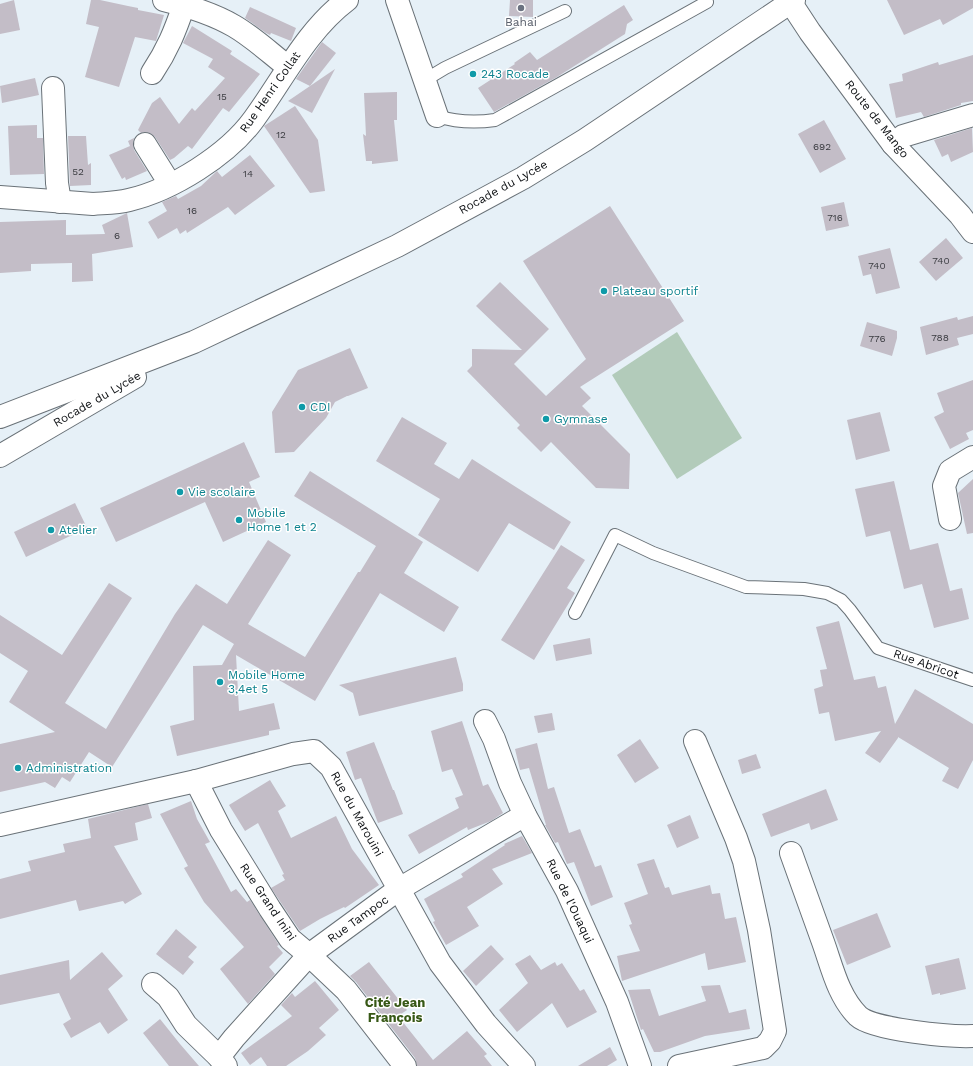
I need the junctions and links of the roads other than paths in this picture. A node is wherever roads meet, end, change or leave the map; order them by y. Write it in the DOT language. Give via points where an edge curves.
graph roads {
  1 [pos="347,0"];
  2 [pos="397,0"];
  3 [pos="791,1"];
  4 [pos="174,2"];
  5 [pos="707,2"];
  6 [pos="565,11"];
  7 [pos="288,67"];
  8 [pos="152,72"];
  9 [pos="425,80"];
  10 [pos="53,88"];
  11 [pos="437,116"];
  12 [pos="973,116"];
  13 [pos="145,144"];
  14 [pos="893,144"];
  15 [pos="170,184"];
  16 [pos="0,197"];
  17 [pos="60,202"];
  18 [pos="973,232"];
  19 [pos="194,342"];
  20 [pos="0,417"];
  21 [pos="0,456"];
  22 [pos="973,457"];
  23 [pos="950,519"];
  24 [pos="575,613"];
  25 [pos="973,679"];
  26 [pos="489,730"];
  27 [pos="695,741"];
  28 [pos="196,781"];
  29 [pos="525,815"];
  30 [pos="0,825"];
  31 [pos="791,853"];
  32 [pos="399,888"];
  33 [pos="309,955"];
  34 [pos="153,984"];
  35 [pos="973,1036"];
  36 [pos="223,1061"];
  37 [pos="405,1066"];
  38 [pos="524,1066"];
  39 [pos="640,1066"];
  40 [pos="679,1066"];
  1 -- 7 [label="street, Rue Henri Collat" via="311,34"];
  2 -- 9 [label="street"];
  3 -- 14 [label="street, Route de Mango" via="810,32"];
  3 -- 19 [label="street, Rocade du Lycée" via="585,140 523,178 397,246"];
  4 -- 7 [label="street" via="212,15 234,26"];
  4 -- 8 [label="street" via="170,43"];
  5 -- 11 [label="lane" via="494,120 469,122"];
  6 -- 9 [label="lane"];
  7 -- 15 [label="street, Rue Henri Collat" via="254,120 240,135 209,162"];
  9 -- 11 [label="street"];
  10 -- 17 [label="street"];
  12 -- 14 [label="street" via="903,136"];
  13 -- 15 [label="street"];
  14 -- 18 [label="street, Route de Mango"];
  15 -- 17 [label="street, Rue Henri Collat" via="129,200 93,204"];
  16 -- 17 [label="street, Rue Henri Collat"];
  19 -- 20 [label="street, Rocade du Lycée"];
  19 -- 21 [label="street, Rocade du Lycée"];
  22 -- 23 [label="street" via="950,471 944,486"];
  24 -- 25 [label="lane, Rue Abricot" via="615,535 653,553 746,587 804,589 827,593 846,605 878,648"];
  26 -- 29 [label="street, Rue de l'Ouaqui"];
  27 -- 40 [label="street" via="744,861 766,970 775,1031 763,1048"];
  28 -- 30 [label="street, Rue du Marouini"];
  28 -- 32 [label="street, Rue du Marouini" via="293,754 314,751 331,767"];
  28 -- 33 [label="street, Rue Grand Inini" via="221,830 270,909 290,939"];
  29 -- 32 [label="street, Rue Tampoc"];
  29 -- 39 [label="street, Rue de l'Ouaqui" via="567,891 617,1002"];
  31 -- 35 [label="street" via="841,994 858,1016 886,1028 958,1037"];
  32 -- 33 [label="street, Rue Tampoc"];
  32 -- 38 [label="street, Rue du Marouini" via="440,963 486,1024"];
  33 -- 36 [label="street, Rue Tampoc" via="234,1038"];
  33 -- 37 [label="street, Rue Grand Inini" via="346,990"];
  34 -- 36 [label="street" via="168,997 186,1025"];
}
